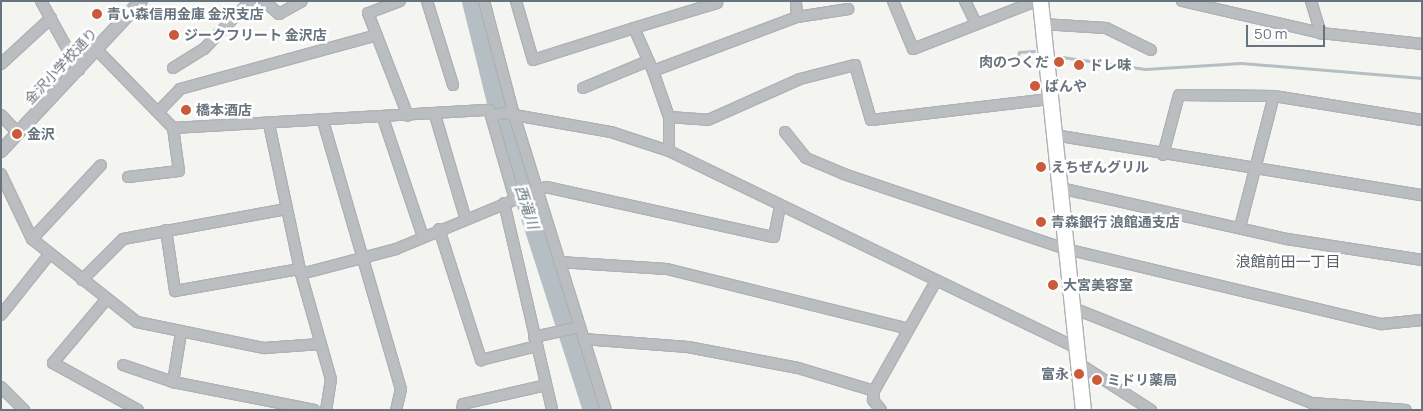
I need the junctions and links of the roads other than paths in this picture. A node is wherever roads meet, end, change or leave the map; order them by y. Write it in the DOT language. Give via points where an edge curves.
graph roads {
  1 [pos="41,1"];
  2 [pos="141,1"];
  3 [pos="250,1"];
  4 [pos="264,1"];
  5 [pos="302,1"];
  6 [pos="400,1"];
  7 [pos="427,1"];
  8 [pos="484,1"];
  9 [pos="516,1"];
  10 [pos="796,1"];
  11 [pos="893,1"];
  12 [pos="965,1"];
  13 [pos="1036,1"];
  14 [pos="1040,1"];
  15 [pos="1182,1"];
  16 [pos="1311,1"];
  17 [pos="717,3"];
  18 [pos="848,9"];
  19 [pos="796,17"];
  20 [pos="51,18"];
  21 [pos="976,24"];
  22 [pos="1042,24"];
  23 [pos="634,28"];
  24 [pos="1321,33"];
  25 [pos="377,35"];
  26 [pos="1422,44"];
  27 [pos="97,50"];
  28 [pos="1151,50"];
  29 [pos="1,64"];
  30 [pos="650,66"];
  31 [pos="173,68"];
  32 [pos="79,70"];
  33 [pos="453,85"];
  34 [pos="584,88"];
  35 [pos="1274,96"];
  36 [pos="1050,99"];
  37 [pos="158,112"];
  38 [pos="1,114"];
  39 [pos="435,115"];
  40 [pos="496,115"];
  41 [pos="514,115"];
  42 [pos="408,116"];
  43 [pos="669,117"];
  44 [pos="383,118"];
  45 [pos="1422,120"];
  46 [pos="323,121"];
  47 [pos="270,124"];
  48 [pos="173,128"];
  49 [pos="784,132"];
  50 [pos="18,133"];
  51 [pos="1054,135"];
  52 [pos="1,151"];
  53 [pos="669,151"];
  54 [pos="1163,155"];
  55 [pos="101,165"];
  56 [pos="1255,169"];
  57 [pos="1,174"];
  58 [pos="128,177"];
  59 [pos="1060,188"];
  60 [pos="525,195"];
  61 [pos="1422,195"];
  62 [pos="504,203"];
  63 [pos="780,206"];
  64 [pos="286,208"];
  65 [pos="465,217"];
  66 [pos="1240,228"];
  67 [pos="439,229"];
  68 [pos="166,230"];
  69 [pos="423,237"];
  70 [pos="32,240"];
  71 [pos="1066,249"];
  72 [pos="48,256"];
  73 [pos="362,258"];
  74 [pos="1422,260"];
  75 [pos="559,262"];
  76 [pos="300,272"];
  77 [pos="82,280"];
  78 [pos="936,281"];
  79 [pos="105,300"];
  80 [pos="1073,308"];
  81 [pos="1,315"];
  82 [pos="1422,320"];
  83 [pos="572,329"];
  84 [pos="909,329"];
  85 [pos="181,333"];
  86 [pos="583,340"];
  87 [pos="536,342"];
  88 [pos="321,344"];
  89 [pos="1078,355"];
  90 [pos="123,365"];
  91 [pos="173,382"];
  92 [pos="546,385"];
  93 [pos="1,387"];
  94 [pos="874,391"];
  95 [pos="1391,409"];
  96 [pos="24,410"];
  97 [pos="138,410"];
  98 [pos="314,410"];
  99 [pos="326,410"];
  100 [pos="396,410"];
  101 [pos="462,410"];
  102 [pos="552,410"];
  103 [pos="606,410"];
  104 [pos="881,410"];
  105 [pos="1083,410"];
  106 [pos="1151,410"];
  107 [pos="1406,410"];
  1 -- 20 [label="street"];
  2 -- 27 [label="street, 金沢小学校通り"];
  3 -- 31 [label="street" via="204,49"];
  4 -- 5 [label="street" via="279,14"];
  6 -- 25 [label="street" via="368,13"];
  7 -- 33 [label="street"];
  8 -- 41 [label="street"];
  9 -- 23 [label="street" via="533,60"];
  10 -- 19 [label="street"];
  11 -- 21 [label="street" via="913,49"];
  12 -- 21 [label="street"];
  13 -- 21 [label="street"];
  14 -- 22 [label="main road"];
  15 -- 24 [label="street"];
  16 -- 24 [label="street"];
  17 -- 23 [label="street"];
  18 -- 19 [label="street"];
  19 -- 30 [label="street"];
  20 -- 29 [label="street"];
  20 -- 32 [label="street"];
  22 -- 28 [label="street" via="1106,28"];
  22 -- 36 [label="main road"];
  23 -- 30 [label="street"];
  24 -- 26 [label="street"];
  25 -- 37 [label="street" via="180,89"];
  25 -- 42 [label="street"];
  27 -- 32 [label="street, 金沢小学校通り"];
  27 -- 37 [label="street"];
  30 -- 34 [label="street"];
  30 -- 43 [label="street"];
  32 -- 50 [label="street, 金沢小学校通り"];
  35 -- 45 [label="street"];
  35 -- 54 [label="street" via="1179,95"];
  35 -- 56 [label="street"];
  36 -- 43 [label="street" via="871,120 855,66 800,79 708,120"];
  36 -- 51 [label="main road"];
  37 -- 48 [label="street"];
  38 -- 50 [label="street"];
  39 -- 40 [label="street" via="489,110"];
  39 -- 42 [label="street"];
  39 -- 65 [label="street"];
  40 -- 41 [label="street"];
  40 -- 60 [label="street"];
  41 -- 53 [label="street" via="611,132"];
  41 -- 60 [label="street"];
  42 -- 44 [label="street"];
  43 -- 53 [label="street"];
  44 -- 46 [label="street"];
  44 -- 69 [label="street"];
  46 -- 47 [label="street"];
  46 -- 73 [label="street"];
  47 -- 48 [label="street"];
  47 -- 64 [label="street"];
  48 -- 58 [label="street" via="179,171"];
  49 -- 71 [label="street" via="806,158 844,174"];
  50 -- 52 [label="street, 金沢小学校通り"];
  51 -- 54 [label="street"];
  51 -- 59 [label="main road"];
  53 -- 63 [label="street"];
  54 -- 56 [label="street"];
  55 -- 70 [label="street"];
  56 -- 61 [label="street"];
  56 -- 66 [label="street"];
  57 -- 70 [label="street"];
  59 -- 66 [label="street"];
  59 -- 71 [label="main road"];
  60 -- 62 [label="street"];
  60 -- 63 [label="street" via="546,187 774,237"];
  60 -- 75 [label="street"];
  62 -- 65 [label="street"];
  62 -- 87 [label="street"];
  63 -- 78 [label="street"];
  64 -- 68 [label="street"];
  64 -- 76 [label="street"];
  65 -- 67 [label="street"];
  66 -- 74 [label="street"];
  67 -- 69 [label="street"];
  67 -- 87 [label="street" via="480,360"];
  68 -- 76 [label="street" via="175,291"];
  68 -- 77 [label="street" via="123,239"];
  69 -- 73 [label="street"];
  70 -- 72 [label="street"];
  71 -- 80 [label="main road"];
  71 -- 82 [label="street" via="1382,324"];
  72 -- 77 [label="street"];
  72 -- 81 [label="street"];
  73 -- 76 [label="street"];
  73 -- 100 [label="street" via="401,389"];
  75 -- 83 [label="street"];
  75 -- 84 [label="street" via="667,269"];
  76 -- 88 [label="street"];
  77 -- 79 [label="street"];
  78 -- 84 [label="street"];
  78 -- 89 [label="street"];
  79 -- 85 [label="street" via="137,322"];
  79 -- 97 [label="street" via="53,363"];
  80 -- 89 [label="main road"];
  80 -- 95 [label="street" via="1312,402"];
  83 -- 86 [label="street"];
  83 -- 87 [label="street"];
  84 -- 94 [label="street"];
  85 -- 88 [label="street" via="264,348"];
  85 -- 91 [label="street"];
  86 -- 94 [label="street" via="688,347 798,368"];
  86 -- 103 [label="street"];
  87 -- 92 [label="street"];
  88 -- 99 [label="street" via="331,378"];
  89 -- 105 [label="main road"];
  89 -- 106 [label="street"];
  90 -- 91 [label="street"];
  91 -- 98 [label="street"];
  92 -- 101 [label="street" via="463,404"];
  92 -- 102 [label="street"];
  93 -- 96 [label="street"];
  94 -- 104 [label="street" via="873,400"];
  95 -- 107 [label="street"];
}
